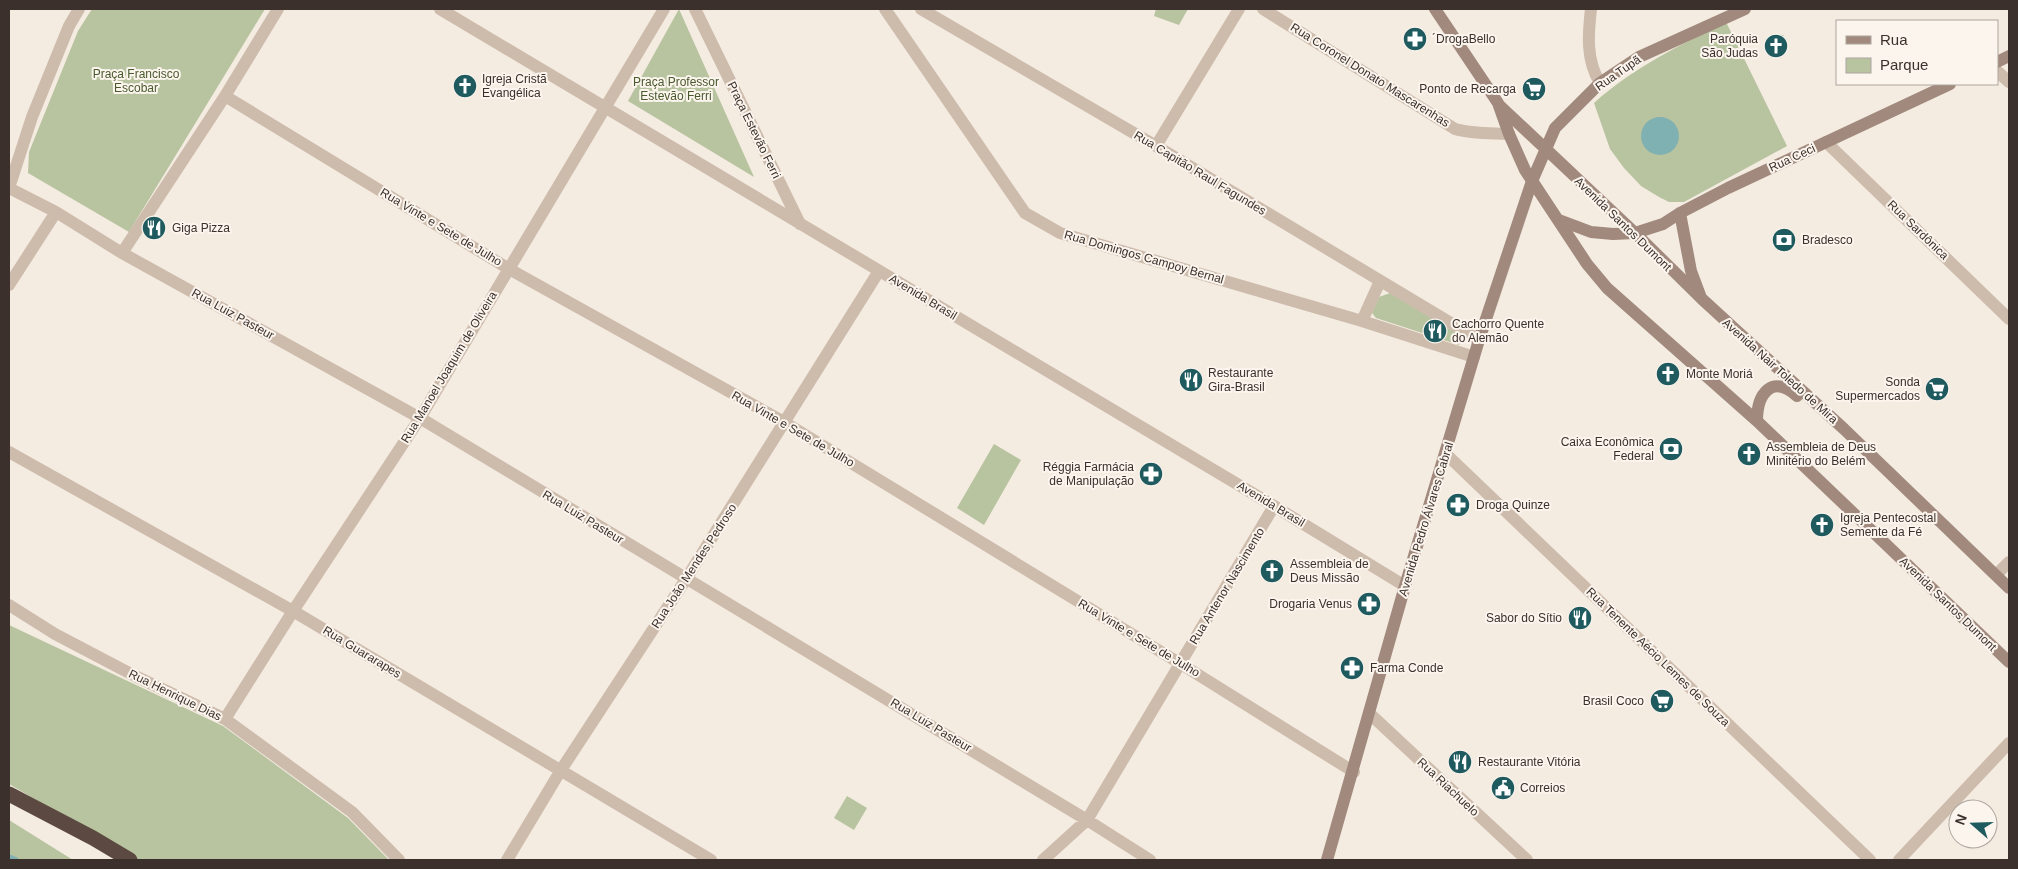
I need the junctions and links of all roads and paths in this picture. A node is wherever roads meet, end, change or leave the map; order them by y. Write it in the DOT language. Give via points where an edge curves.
graph roads {
  1 [pos="79,9"];
  2 [pos="278,9"];
  3 [pos="440,9"];
  4 [pos="664,9"];
  5 [pos="695,9"];
  6 [pos="885,9"];
  7 [pos="921,9"];
  8 [pos="1239,9"];
  9 [pos="1263,9"];
  10 [pos="1435,9"];
  11 [pos="1591,9"];
  12 [pos="1745,9"];
  13 [pos="1998,72"];
  14 [pos="2009,82"];
  15 [pos="1600,83"];
  16 [pos="1948,85"];
  17 [pos="225,96"];
  18 [pos="1498,103"];
  19 [pos="606,108"];
  20 [pos="1509,134"];
  21 [pos="1826,142"];
  22 [pos="1156,146"];
  23 [pos="1545,149"];
  24 [pos="1532,181"];
  25 [pos="9,188"];
  26 [pos="56,212"];
  27 [pos="1680,213"];
  28 [pos="1559,220"];
  29 [pos="800,224"];
  30 [pos="1635,233"];
  31 [pos="122,253"];
  32 [pos="509,269"];
  33 [pos="879,271"];
  34 [pos="1380,281"];
  35 [pos="9,285"];
  36 [pos="1702,299"];
  37 [pos="2009,319"];
  38 [pos="1362,321"];
  39 [pos="1479,340"];
  40 [pos="1474,357"];
  41 [pos="420,418"];
  42 [pos="1757,421"];
  43 [pos="784,422"];
  44 [pos="1844,429"];
  45 [pos="9,452"];
  46 [pos="1446,454"];
  47 [pos="1274,506"];
  48 [pos="2009,562"];
  49 [pos="1996,575"];
  50 [pos="686,579"];
  51 [pos="1405,586"];
  52 [pos="2009,588"];
  53 [pos="9,605"];
  54 [pos="293,610"];
  55 [pos="2009,662"];
  56 [pos="1181,664"];
  57 [pos="1369,713"];
  58 [pos="226,719"];
  59 [pos="2009,743"];
  60 [pos="561,770"];
  61 [pos="1354,772"];
  62 [pos="9,794"];
  63 [pos="1087,820"];
  64 [pos="130,860"];
  65 [pos="399,860"];
  66 [pos="507,860"];
  67 [pos="711,860"];
  68 [pos="1043,860"];
  69 [pos="1150,860"];
  70 [pos="1327,860"];
  71 [pos="1527,860"];
  72 [pos="1870,860"];
  73 [pos="1899,860"];
  1 -- 25 [label="street" via="32,117"];
  2 -- 17 [label="street"];
  3 -- 19 [label="street, Avenida Brasil"];
  4 -- 19 [label="street, Rua Manoel Joaquim de Oliveira"];
  5 -- 29 [label="street, Praça Estevão Ferri"];
  6 -- 38 [label="street, Rua Domingos Campoy Bernal" via="1025,213 1060,233"];
  7 -- 22 [label="street, Rua Capitão Raul Fagundes"];
  8 -- 22 [label="street"];
  9 -- 20 [label="street, Rua Coronel Donato Mascarenhas" via="1455,129 1469,133"];
  10 -- 18 [label="main road"];
  11 -- 15 [label="street" via="1588,46 1593,71"];
  12 -- 15 [label="main road, Rua Tupã" via="1639,57"];
  13 -- 14 [label="street"];
  15 -- 23 [label="main road, Rua Tupã" via="1555,128"];
  16 -- 21 [label="main road, Rua Ceci"];
  17 -- 31 [label="street"];
  17 -- 32 [label="street, Rua Vinte e Sete de Julho"];
  18 -- 20 [label="main road, Avenida Santos Dumont"];
  18 -- 23 [label="main road, Avenida Santos Dumont"];
  19 -- 29 [label="street, Avenida Brasil"];
  19 -- 32 [label="street, Rua Manoel Joaquim de Oliveira"];
  20 -- 24 [label="main road, Avenida Santos Dumont"];
  21 -- 27 [label="main road, Rua Ceci"];
  21 -- 37 [label="street, Rua Sardônica"];
  22 -- 34 [label="street, Rua Capitão Raul Fagundes"];
  23 -- 24 [label="main road, Rua Tupã"];
  23 -- 30 [label="main road, Avenida Santos Dumont"];
  24 -- 28 [label="main road, Avenida Santos Dumont"];
  24 -- 39 [label="main road, Avenida Pedro Álvares Cabral"];
  25 -- 26 [label="street, Rua Luiz Pasteur"];
  26 -- 31 [label="street, Rua Luiz Pasteur"];
  26 -- 35 [label="street"];
  27 -- 30 [label="main road, Rua Ceci" via="1663,224"];
  27 -- 36 [label="main road" via="1691,271"];
  28 -- 30 [label="main road, Rua Ceci" via="1591,232"];
  28 -- 42 [label="main road, Avenida Santos Dumont" via="1607,288"];
  29 -- 33 [label="street, Avenida Brasil"];
  30 -- 36 [label="main road, Avenida Santos Dumont"];
  31 -- 41 [label="street, Rua Luiz Pasteur"];
  32 -- 41 [label="street, Rua Manoel Joaquim de Oliveira"];
  32 -- 43 [label="street, Rua Vinte e Sete de Julho"];
  33 -- 43 [label="street, Rua João Mendes Pedroso"];
  33 -- 47 [label="street, Avenida Brasil"];
  34 -- 38 [label="street"];
  34 -- 39 [label="street, Rua Capitão Raul Fagundes"];
  36 -- 44 [label="main road, Avenida Nair Toledo de Mira"];
  38 -- 40 [label="street, Rua Domingos Campoy Bernal"];
  39 -- 40 [label="main road, Avenida Pedro Álvares Cabral"];
  40 -- 46 [label="main road, Avenida Pedro Álvares Cabral"];
  41 -- 50 [label="street, Rua Luiz Pasteur"];
  41 -- 54 [label="street, Rua Manoel Joaquim de Oliveira"];
  42 -- 44 [label="main road" via="1757,406 1763,394 1775,386 1788,388 1818,414"];
  42 -- 55 [label="main road, Avenida Santos Dumont"];
  43 -- 50 [label="street, Rua João Mendes Pedroso"];
  43 -- 56 [label="street, Rua Vinte e Sete de Julho"];
  44 -- 49 [label="main road, Avenida Nair Toledo de Mira"];
  45 -- 54 [label="street, Rua Guararapes"];
  46 -- 51 [label="main road, Avenida Pedro Álvares Cabral"];
  46 -- 72 [label="street, Rua Tenente Aécio Lemes de Souza"];
  47 -- 51 [label="street, Avenida Brasil"];
  47 -- 56 [label="street, Rua Antenor Nascimento"];
  48 -- 49 [label="street"];
  49 -- 52 [label="main road, Avenida Nair Toledo de Mira"];
  50 -- 60 [label="street, Rua João Mendes Pedroso"];
  50 -- 63 [label="street, Rua Luiz Pasteur"];
  51 -- 57 [label="main road, Avenida Pedro Álvares Cabral"];
  53 -- 58 [label="street, Rua Henrique Dias" via="82,648"];
  54 -- 58 [label="street, Rua Manoel Joaquim de Oliveira"];
  54 -- 60 [label="street, Rua Guararapes"];
  56 -- 61 [label="street, Rua Vinte e Sete de Julho"];
  56 -- 63 [label="street, Rua Antenor Nascimento"];
  57 -- 61 [label="main road, Avenida Pedro Álvares Cabral"];
  57 -- 71 [label="street, Rua Riachuelo"];
  58 -- 65 [label="street, Rua Henrique Dias" via="352,812"];
  59 -- 73 [label="street"];
  60 -- 66 [label="street, Rua João Mendes Pedroso"];
  60 -- 67 [label="street, Rua Guararapes"];
  61 -- 70 [label="main road, Avenida Pedro Álvares Cabral"];
  62 -- 64 [label="highway"];
  63 -- 68 [label="street, Rua Antenor Nascimento"];
  63 -- 69 [label="street, Rua Luiz Pasteur"];
}
